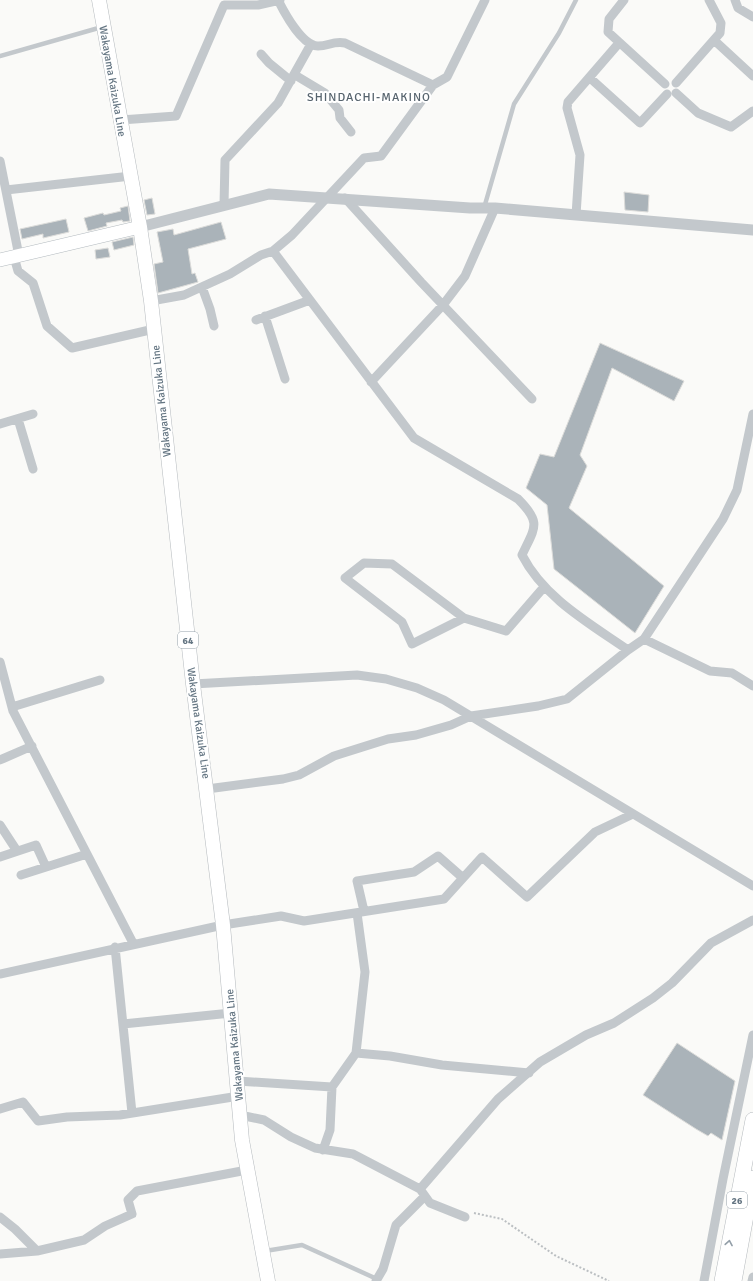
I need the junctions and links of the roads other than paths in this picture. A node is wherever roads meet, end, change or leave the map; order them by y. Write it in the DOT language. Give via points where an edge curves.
graph roads {
  1 [pos="99,0"];
  2 [pos="279,0"];
  3 [pos="485,0"];
  4 [pos="576,0"];
  5 [pos="624,0"];
  6 [pos="709,0"];
  7 [pos="735,0"];
  8 [pos="233,2"];
  9 [pos="753,17"];
  10 [pos="103,27"];
  11 [pos="715,41"];
  12 [pos="619,43"];
  13 [pos="311,44"];
  14 [pos="261,54"];
  15 [pos="0,56"];
  16 [pos="753,76"];
  17 [pos="293,78"];
  18 [pos="590,78"];
  19 [pos="676,83"];
  20 [pos="665,84"];
  21 [pos="433,85"];
  22 [pos="676,93"];
  23 [pos="667,94"];
  24 [pos="753,111"];
  25 [pos="120,120"];
  26 [pos="351,132"];
  27 [pos="0,161"];
  28 [pos="131,176"];
  29 [pos="6,190"];
  30 [pos="328,197"];
  31 [pos="345,198"];
  32 [pos="224,205"];
  33 [pos="484,208"];
  34 [pos="496,208"];
  35 [pos="576,215"];
  36 [pos="140,227"];
  37 [pos="753,230"];
  38 [pos="274,251"];
  39 [pos="16,256"];
  40 [pos="0,260"];
  41 [pos="202,287"];
  42 [pos="310,300"];
  43 [pos="151,301"];
  44 [pos="443,305"];
  45 [pos="265,316"];
  46 [pos="256,320"];
  47 [pos="214,326"];
  48 [pos="154,329"];
  49 [pos="285,379"];
  50 [pos="371,382"];
  51 [pos="532,399"];
  52 [pos="33,414"];
  53 [pos="753,414"];
  54 [pos="18,419"];
  55 [pos="0,424"];
  56 [pos="33,470"];
  57 [pos="544,588"];
  58 [pos="464,618"];
  59 [pos="644,639"];
  60 [pos="628,650"];
  61 [pos="0,662"];
  62 [pos="2,677"];
  63 [pos="100,680"];
  64 [pos="193,684"];
  65 [pos="753,686"];
  66 [pos="12,707"];
  67 [pos="471,716"];
  68 [pos="32,746"];
  69 [pos="0,760"];
  70 [pos="207,789"];
  71 [pos="633,814"];
  72 [pos="0,825"];
  73 [pos="17,852"];
  74 [pos="87,854"];
  75 [pos="0,857"];
  76 [pos="46,867"];
  77 [pos="21,875"];
  78 [pos="463,878"];
  79 [pos="753,886"];
  80 [pos="361,912"];
  81 [pos="753,920"];
  82 [pos="223,925"];
  83 [pos="133,943"];
  84 [pos="115,948"];
  85 [pos="0,974"];
  86 [pos="231,1013"];
  87 [pos="123,1024"];
  88 [pos="753,1035"];
  89 [pos="356,1053"];
  90 [pos="529,1073"];
  91 [pos="238,1081"];
  92 [pos="332,1087"];
  93 [pos="239,1096"];
  94 [pos="0,1109"];
  95 [pos="132,1113"];
  96 [pos="240,1115"];
  97 [pos="753,1120"];
  98 [pos="323,1150"];
  99 [pos="247,1170"];
  100 [pos="753,1178"];
  101 [pos="422,1193"];
  102 [pos="469,1215"];
  103 [pos="0,1217"];
  104 [pos="37,1251"];
  105 [pos="262,1252"];
  106 [pos="0,1254"];
  107 [pos="753,1277"];
  108 [pos="377,1280"];
  109 [pos="268,1281"];
  110 [pos="704,1281"];
  111 [pos="722,1281"];
  112 [pos="734,1281"];
  113 [pos="752,1281"];
  1 -- 10 [label="main road, Wakayama Kaizuka Line / 64"];
  2 -- 8 [label="street" via="258,5"];
  2 -- 13 [label="street" via="290,25"];
  3 -- 21 [label="street" via="447,77"];
  4 -- 33 [label="lane" via="560,33 514,104"];
  5 -- 12 [label="street" via="613,13 608,27 608,32"];
  6 -- 11 [label="street" via="721,23 720,33"];
  7 -- 9 [label="street" via="738,8"];
  8 -- 25 [label="street" via="224,5 176,116"];
  10 -- 15 [label="lane"];
  10 -- 25 [label="main road, Wakayama Kaizuka Line / 64"];
  11 -- 16 [label="street"];
  11 -- 19 [label="street"];
  12 -- 18 [label="street"];
  12 -- 20 [label="street"];
  13 -- 17 [label="street"];
  13 -- 21 [label="street" via="318,46 334,42 345,43"];
  14 -- 17 [label="street" via="269,64"];
  17 -- 26 [label="street" via="324,93 339,110 340,118"];
  17 -- 32 [label="street" via="278,103 225,160"];
  18 -- 23 [label="street" via="640,123"];
  18 -- 35 [label="street" via="568,102 567,108 580,155"];
  19 -- 20 [label="street"];
  19 -- 22 [label="street"];
  20 -- 23 [label="street"];
  21 -- 30 [label="street" via="381,156 364,158"];
  22 -- 23 [label="street" via="670,96"];
  22 -- 24 [label="street" via="698,113 731,127"];
  25 -- 28 [label="main road, Wakayama Kaizuka Line / 64"];
  27 -- 29 [label="street"];
  28 -- 29 [label="street"];
  28 -- 36 [label="main road, Wakayama Kaizuka Line / 64"];
  29 -- 39 [label="street"];
  30 -- 31 [label="street"];
  30 -- 32 [label="street" via="268,194"];
  30 -- 38 [label="street"];
  31 -- 33 [label="street"];
  31 -- 44 [label="street"];
  32 -- 36 [label="street"];
  33 -- 34 [label="street"];
  34 -- 35 [label="street"];
  34 -- 44 [label="street" via="465,276"];
  35 -- 37 [label="street"];
  36 -- 39 [label="main road"];
  36 -- 43 [label="main road, Wakayama Kaizuka Line / 64"];
  38 -- 41 [label="street"];
  38 -- 42 [label="street"];
  39 -- 40 [label="main road"];
  39 -- 48 [label="street" via="18,271 33,283 47,326 72,348"];
  41 -- 43 [label="street" via="184,295"];
  41 -- 47 [label="street"];
  42 -- 45 [label="street"];
  42 -- 50 [label="street"];
  43 -- 48 [label="main road, Wakayama Kaizuka Line / 64"];
  44 -- 50 [label="street"];
  44 -- 51 [label="street"];
  45 -- 46 [label="street"];
  45 -- 49 [label="street"];
  48 -- 64 [label="main road, Wakayama Kaizuka Line / 64"];
  50 -- 57 [label="street" via="414,438 518,498 528,509 535,527 522,555"];
  52 -- 54 [label="street"];
  53 -- 59 [label="street" via="737,490 723,519"];
  54 -- 55 [label="street"];
  54 -- 56 [label="street"];
  57 -- 58 [label="street" via="506,630"];
  57 -- 60 [label="street"];
  58 -- 58 [label="street" via="412,644 402,622 345,578 364,563 392,564"];
  59 -- 60 [label="street"];
  59 -- 65 [label="street" via="710,671 732,673"];
  60 -- 67 [label="street" via="567,699"];
  61 -- 62 [label="street"];
  62 -- 66 [label="street"];
  63 -- 66 [label="street"];
  64 -- 67 [label="street" via="357,676 386,679 417,688"];
  64 -- 70 [label="main road, Wakayama Kaizuka Line / 64"];
  66 -- 68 [label="street"];
  67 -- 70 [label="street" via="451,725 416,735 388,739 334,756 298,775"];
  67 -- 71 [label="street"];
  68 -- 69 [label="street"];
  68 -- 74 [label="street"];
  70 -- 82 [label="main road, Wakayama Kaizuka Line / 64"];
  71 -- 78 [label="street" via="595,832 527,897 482,858"];
  71 -- 79 [label="street"];
  72 -- 73 [label="street"];
  73 -- 75 [label="street"];
  73 -- 76 [label="street" via="36,845"];
  74 -- 76 [label="street"];
  74 -- 83 [label="street"];
  76 -- 77 [label="street"];
  78 -- 80 [label="street" via="444,899"];
  78 -- 80 [label="street" via="438,856 414,872 357,881"];
  80 -- 82 [label="street" via="304,921 281,916"];
  80 -- 89 [label="street" via="364,972"];
  81 -- 90 [label="street" via="711,943 672,983 653,998 614,1023 586,1035 540,1062"];
  82 -- 83 [label="street"];
  82 -- 86 [label="main road, Wakayama Kaizuka Line / 64"];
  83 -- 84 [label="street"];
  84 -- 85 [label="street"];
  84 -- 87 [label="street"];
  86 -- 87 [label="street"];
  86 -- 91 [label="main road, Wakayama Kaizuka Line / 64"];
  87 -- 95 [label="street"];
  88 -- 110 [label="street"];
  89 -- 90 [label="street" via="442,1065"];
  89 -- 92 [label="street"];
  90 -- 101 [label="street" via="498,1099"];
  91 -- 92 [label="street"];
  91 -- 93 [label="main road, Wakayama Kaizuka Line / 64"];
  92 -- 98 [label="street" via="330,1130"];
  93 -- 95 [label="street"];
  93 -- 96 [label="main road, Wakayama Kaizuka Line / 64"];
  94 -- 95 [label="street" via="23,1102 38,1121"];
  96 -- 98 [label="street" via="264,1120 291,1137"];
  96 -- 99 [label="main road, Wakayama Kaizuka Line / 64"];
  111 -- 97 [label="highway, 26, one-way"];
  98 -- 101 [label="street" via="353,1154"];
  99 -- 104 [label="street" via="137,1191 128,1200 132,1214 105,1226 84,1240"];
  99 -- 105 [label="main road, Wakayama Kaizuka Line / 64"];
  100 -- 112 [label="highway, 26"];
  101 -- 102 [label="street" via="430,1203"];
  101 -- 108 [label="street" via="396,1225 383,1269"];
  103 -- 104 [label="street"];
  104 -- 106 [label="street"];
  105 -- 108 [label="lane" via="302,1245"];
  105 -- 109 [label="main road, Wakayama Kaizuka Line / 64"];
  107 -- 113 [label="street"];
}
